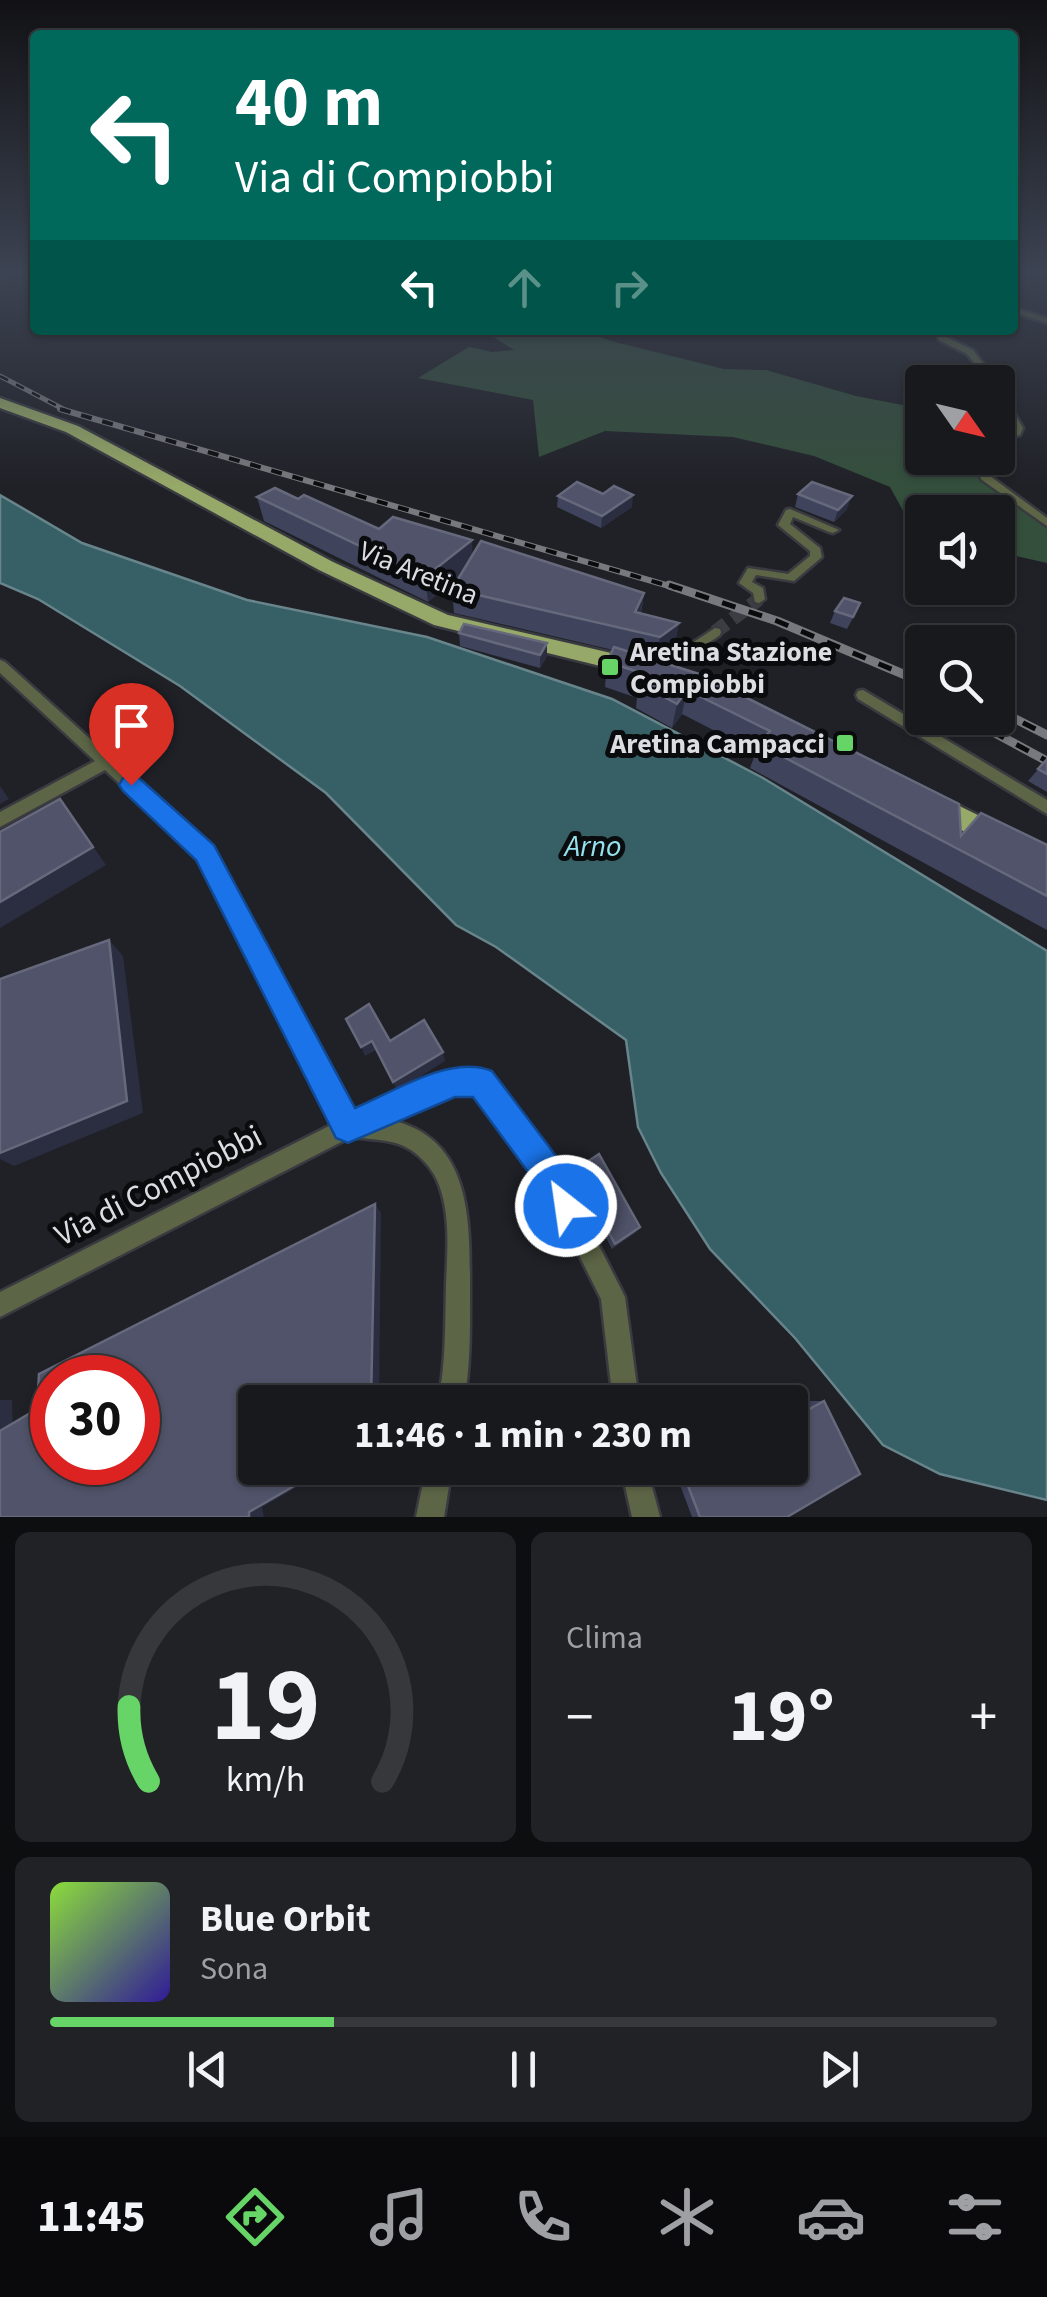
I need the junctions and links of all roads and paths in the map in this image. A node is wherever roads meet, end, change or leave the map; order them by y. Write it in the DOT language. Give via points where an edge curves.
graph roads {
  1 [pos="958,346"];
  2 [pos="980,365"];
  3 [pos="0,403"];
  4 [pos="984,475"];
  5 [pos="1047,523"];
  6 [pos="833,530"];
  7 [pos="759,600"];
  8 [pos="714,632"];
  9 [pos="0,665"];
  10 [pos="658,672"];
  11 [pos="688,683"];
  12 [pos="863,694"];
  13 [pos="106,762"];
  14 [pos="907,791"];
  15 [pos="1047,808"];
  16 [pos="0,820"];
  17 [pos="1047,862"];
  18 [pos="348,1127"];
  19 [pos="0,1305"];
  20 [pos="454,1385"];
  21 [pos="624,1385"];
  22 [pos="436,1485"];
  23 [pos="638,1485"];
  24 [pos="430,1517"];
  25 [pos="646,1517"];
  1 -- 2 [label="street"];
  3 -- 10 [label="main road, Via Aretina" via="72,429 326,566 442,620"];
  4 -- 5 [label="street"];
  6 -- 7 [label="street" via="790,512 784,525 816,557 790,578 752,572 746,583 759,591"];
  8 -- 10 [label="street"];
  9 -- 13 [label="street"];
  10 -- 11 [label="main road, Via Aretina"];
  12 -- 15 [label="street"];
  13 -- 16 [label="street"];
  13 -- 18 [label="street" via="205,853"];
  14 -- 17 [label="main road"];
  18 -- 19 [label="street, Via di Compiobbi"];
  18 -- 20 [label="street" via="397,1132 433,1156 449,1178 459,1234"];
  18 -- 21 [label="street, Via di Compiobbi" via="454,1082 481,1082 551,1176 613,1297"];
  22 -- 24 [label="street"];
  23 -- 25 [label="street"];
}
